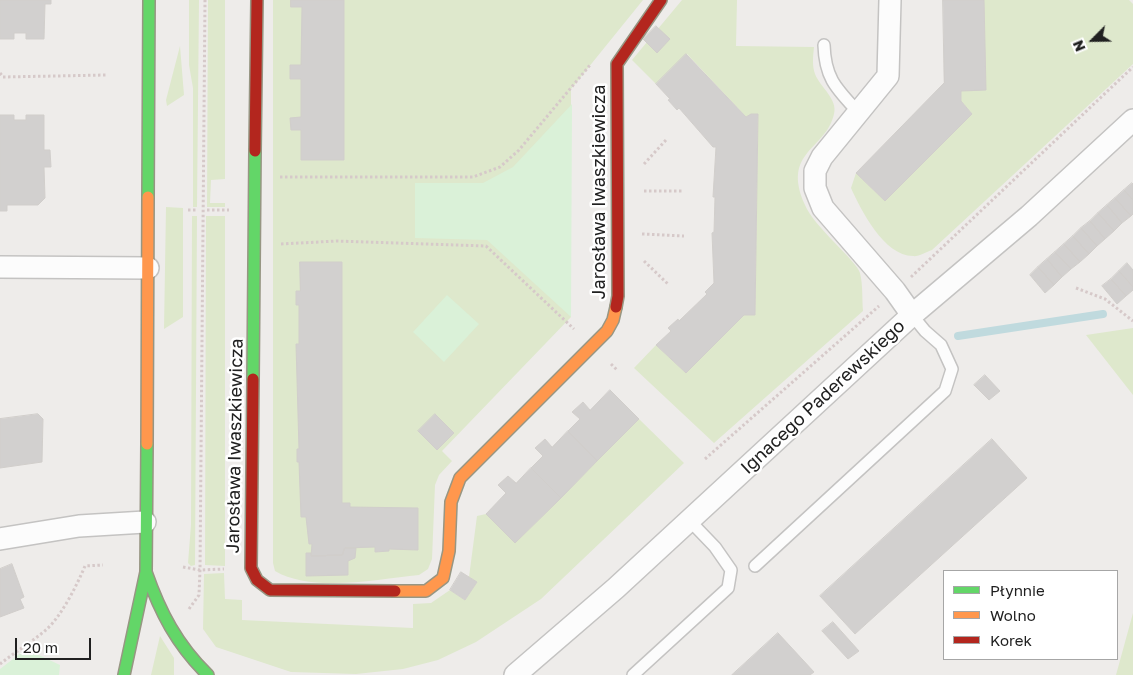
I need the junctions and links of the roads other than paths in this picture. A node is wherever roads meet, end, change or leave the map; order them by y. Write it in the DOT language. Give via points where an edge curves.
graph roads {
  1 [pos="149,0"];
  2 [pos="257,0"];
  3 [pos="661,0"];
  4 [pos="890,0"];
  5 [pos="824,45"];
  6 [pos="859,112"];
  7 [pos="1133,120"];
  8 [pos="0,267"];
  9 [pos="148,268"];
  10 [pos="912,315"];
  11 [pos="690,521"];
  12 [pos="145,522"];
  13 [pos="0,539"];
  14 [pos="755,566"];
  15 [pos="146,572"];
  16 [pos="124,675"];
  17 [pos="208,675"];
  18 [pos="515,675"];
  19 [pos="633,675"];
  1 -- 9 [label="street"];
  2 -- 3 [label="street, Jarosława Iwaszkiewicza" via="251,568 257,580 270,590 426,591 443,578 449,551 451,502 460,478 607,332 613,320 618,296 617,64"];
  4 -- 6 [label="street" via="888,76"];
  5 -- 6 [label="lane" via="824,64 829,77"];
  6 -- 10 [label="street" via="822,157 815,171 815,188 822,208"];
  7 -- 10 [label="street, Ignacego Paderewskiego" via="1029,216"];
  8 -- 9 [label="street"];
  9 -- 12 [label="street"];
  10 -- 11 [label="street, Ignacego Paderewskiego"];
  10 -- 14 [label="lane" via="941,346 952,369 945,391"];
  11 -- 18 [label="street, Ignacego Paderewskiego"];
  11 -- 19 [label="lane" via="731,570 728,588"];
  12 -- 13 [label="street" via="79,526"];
  12 -- 15 [label="street"];
  15 -- 16 [label="street"];
  15 -- 17 [label="street" via="166,625 180,647"];
}
